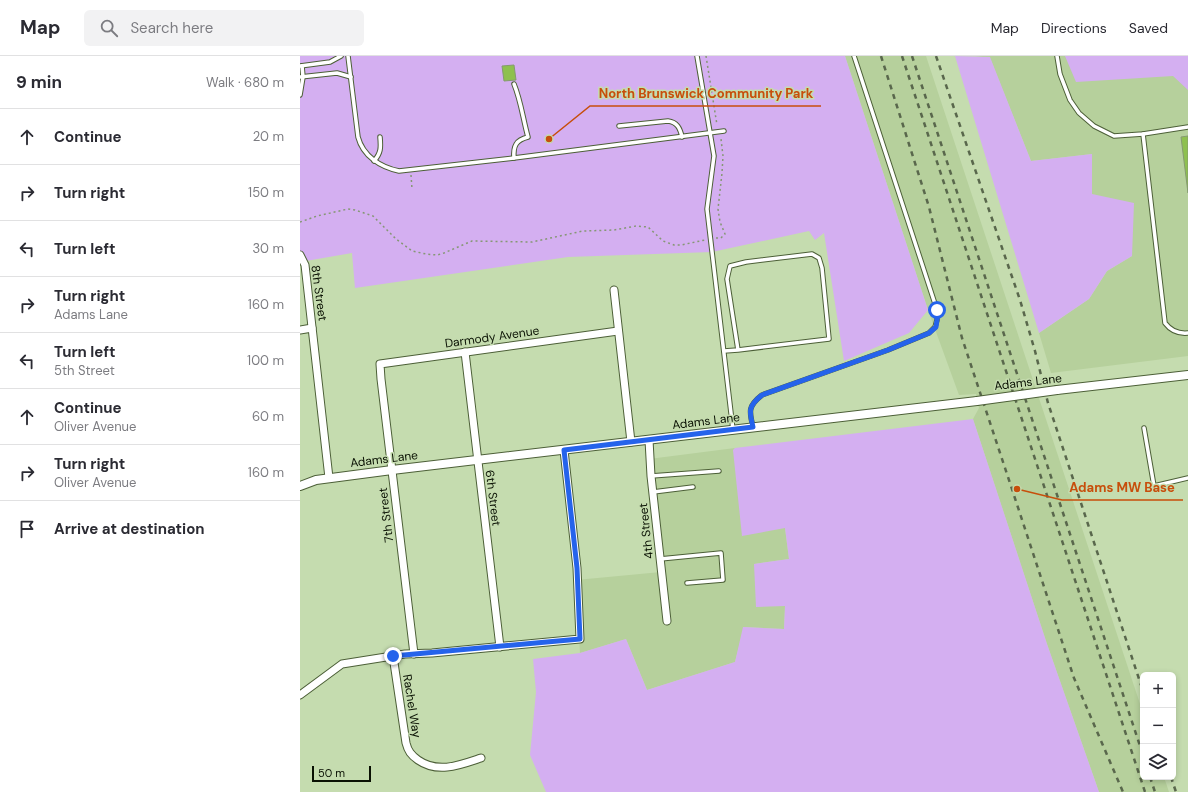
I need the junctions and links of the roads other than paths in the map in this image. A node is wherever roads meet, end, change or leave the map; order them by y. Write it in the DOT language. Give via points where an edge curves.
graph roads {
  1 [pos="341,56"];
  2 [pos="348,56"];
  3 [pos="697,56"];
  4 [pos="854,56"];
  5 [pos="1057,56"];
  6 [pos="301,66"];
  7 [pos="301,77"];
  8 [pos="351,77"];
  9 [pos="514,84"];
  10 [pos="300,95"];
  11 [pos="619,126"];
  12 [pos="1188,127"];
  13 [pos="724,131"];
  14 [pos="711,134"];
  15 [pos="1143,134"];
  16 [pos="380,137"];
  17 [pos="682,137"];
  18 [pos="514,158"];
  19 [pos="374,161"];
  20 [pos="300,255"];
  21 [pos="614,290"];
  22 [pos="312,328"];
  23 [pos="300,330"];
  24 [pos="618,331"];
  25 [pos="1188,333"];
  26 [pos="738,350"];
  27 [pos="724,351"];
  28 [pos="465,352"];
  29 [pos="380,374"];
  30 [pos="1188,375"];
  31 [pos="753,427"];
  32 [pos="1144,428"];
  33 [pos="733,430"];
  34 [pos="650,440"];
  35 [pos="631,442"];
  36 [pos="564,450"];
  37 [pos="477,459"];
  38 [pos="392,470"];
  39 [pos="719,471"];
  40 [pos="651,476"];
  41 [pos="329,478"];
  42 [pos="1188,478"];
  43 [pos="300,486"];
  44 [pos="693,487"];
  45 [pos="653,492"];
  46 [pos="660,559"];
  47 [pos="687,583"];
  48 [pos="667,620"];
  49 [pos="500,646"];
  50 [pos="414,654"];
  51 [pos="393,656"];
  52 [pos="300,695"];
  53 [pos="481,758"];
  1 -- 6 [label="lane" via="330,62"];
  2 -- 8 [label="lane"];
  3 -- 14 [label="lane"];
  4 -- 31 [label="lane" via="937,310 936,327 929,333 888,350 762,395 751,407"];
  5 -- 15 [label="lane" via="1060,74 1070,100 1079,113 1094,126 1114,136"];
  6 -- 7 [label="lane"];
  7 -- 8 [label="lane" via="337,73"];
  7 -- 10 [label="lane"];
  8 -- 19 [label="lane" via="358,137 363,149"];
  9 -- 18 [label="lane" via="528,137 518,140 515,144"];
  11 -- 17 [label="lane" via="672,121 679,126"];
  12 -- 15 [label="lane"];
  13 -- 14 [label="lane"];
  14 -- 17 [label="lane"];
  14 -- 27 [label="lane" via="714,156 707,209"];
  15 -- 25 [label="lane" via="1165,323 1170,329"];
  16 -- 19 [label="lane" via="380,154"];
  17 -- 18 [label="lane"];
  18 -- 19 [label="lane" via="398,171"];
  20 -- 22 [label="street, 8th Street" via="305,265"];
  21 -- 24 [label="street"];
  22 -- 23 [label="street"];
  22 -- 41 [label="street, 8th Street"];
  24 -- 28 [label="street, Darmody Avenue"];
  24 -- 35 [label="street"];
  26 -- 26 [label="lane" via="727,279 730,266 812,254 819,258 829,340"];
  26 -- 27 [label="lane"];
  27 -- 33 [label="lane"];
  28 -- 29 [label="street, Darmody Avenue" via="380,364"];
  28 -- 37 [label="street, 6th Street"];
  29 -- 38 [label="street, 7th Street"];
  30 -- 31 [label="street, Adams Lane, bridge"];
  31 -- 33 [label="street, Adams Lane"];
  32 -- 42 [label="lane" via="1154,486"];
  33 -- 34 [label="street, Adams Lane"];
  34 -- 35 [label="street, Adams Lane"];
  34 -- 40 [label="street, 4th Street"];
  35 -- 36 [label="street, Adams Lane"];
  36 -- 37 [label="street, Adams Lane"];
  36 -- 49 [label="street" via="577,568 580,639"];
  37 -- 38 [label="street, Adams Lane"];
  37 -- 49 [label="street, 6th Street"];
  38 -- 41 [label="street, Adams Lane"];
  38 -- 50 [label="street, 7th Street"];
  39 -- 40 [label="lane"];
  40 -- 45 [label="street, 4th Street"];
  41 -- 43 [label="street, Adams Lane"];
  44 -- 45 [label="lane"];
  45 -- 46 [label="street, 4th Street"];
  46 -- 47 [label="lane" via="721,553 722,580"];
  46 -- 48 [label="street, 4th Street"];
  49 -- 50 [label="street"];
  50 -- 51 [label="street"];
  51 -- 52 [label="street" via="342,664"];
  51 -- 53 [label="street, Rachel Way" via="406,743 414,757 425,765 440,768 458,766"];
}
